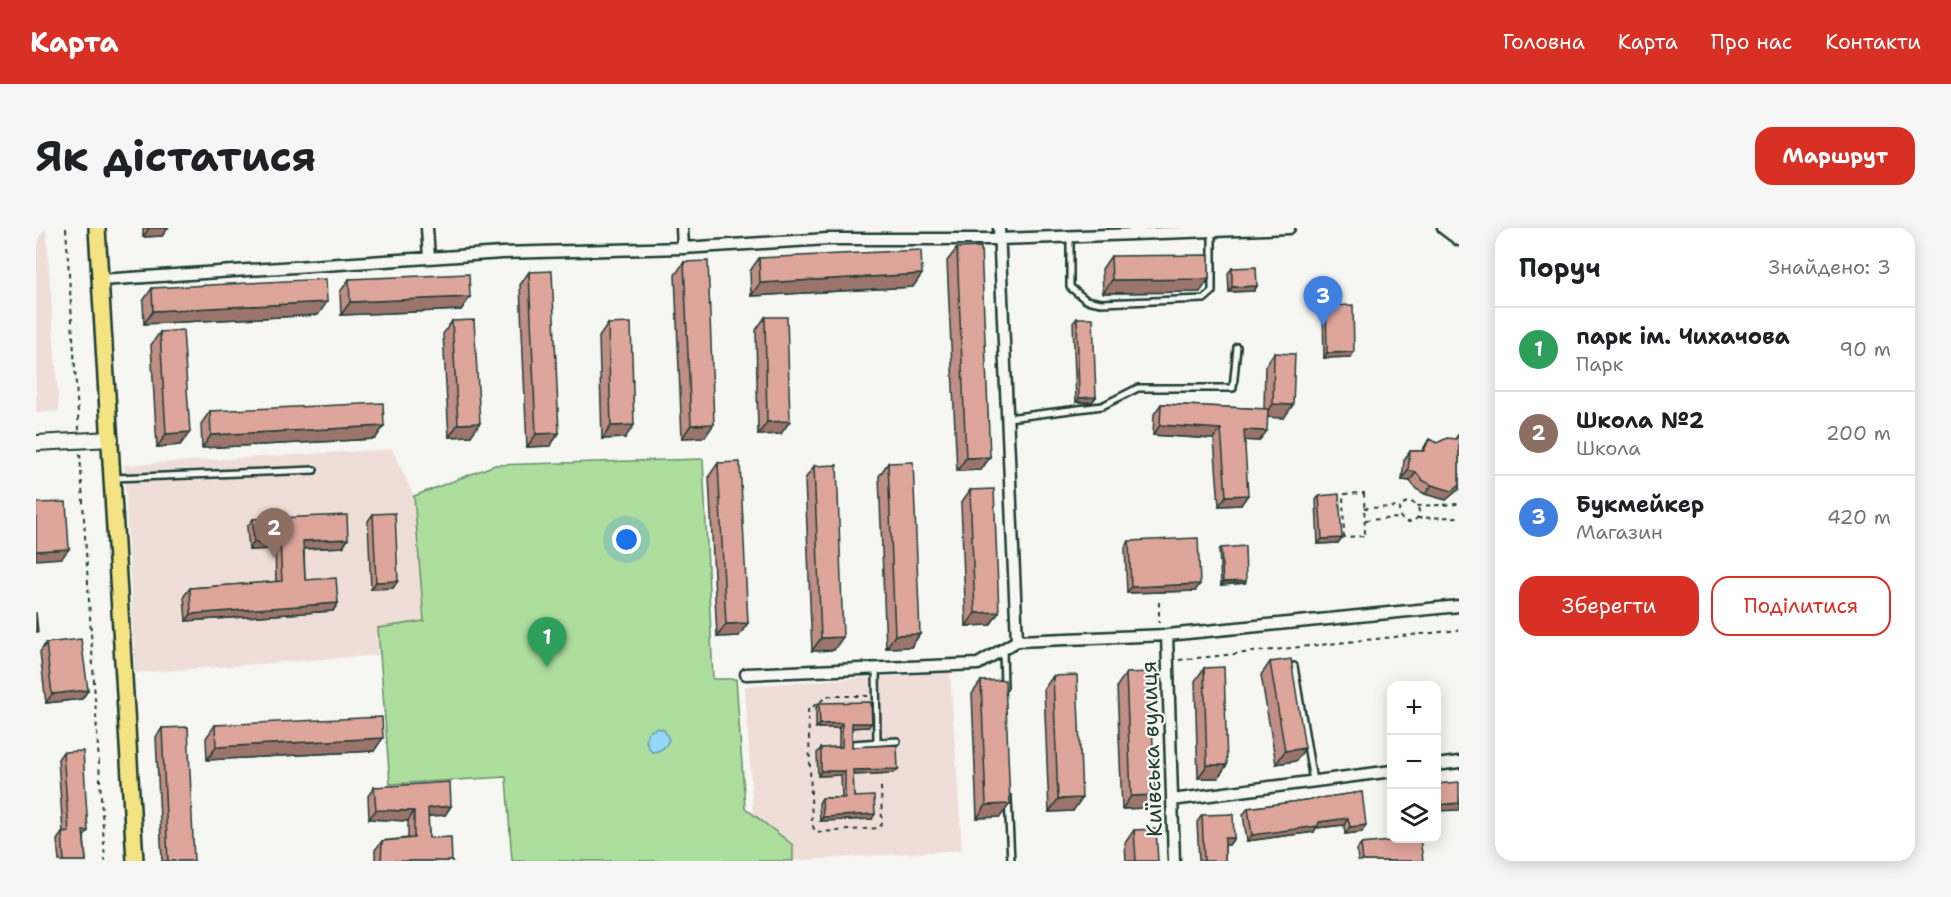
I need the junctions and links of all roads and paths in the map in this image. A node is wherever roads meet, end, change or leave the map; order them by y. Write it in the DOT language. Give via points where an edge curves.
graph roads {
  1 [pos="66,228"];
  2 [pos="97,228"];
  3 [pos="427,228"];
  4 [pos="682,228"];
  5 [pos="1289,228"];
  6 [pos="1443,228"];
  7 [pos="1212,231"];
  8 [pos="1000,233"];
  9 [pos="1070,236"];
  10 [pos="1459,240"];
  11 [pos="683,248"];
  12 [pos="429,258"];
  13 [pos="100,280"];
  14 [pos="1237,347"];
  15 [pos="1008,418"];
  16 [pos="111,439"];
  17 [pos="79,441"];
  18 [pos="36,443"];
  19 [pos="314,470"];
  20 [pos="113,478"];
  21 [pos="1459,504"];
  22 [pos="1417,506"];
  23 [pos="1400,507"];
  24 [pos="1364,508"];
  25 [pos="1459,517"];
  26 [pos="1401,518"];
  27 [pos="1416,518"];
  28 [pos="1365,520"];
  29 [pos="1159,602"];
  30 [pos="1459,606"];
  31 [pos="1459,630"];
  32 [pos="1163,635"];
  33 [pos="1017,642"];
  34 [pos="1003,650"];
  35 [pos="1167,661"];
  36 [pos="1294,666"];
  37 [pos="876,668"];
  38 [pos="746,674"];
  39 [pos="877,696"];
  40 [pos="1005,697"];
  41 [pos="897,741"];
  42 [pos="877,742"];
  43 [pos="852,744"];
  44 [pos="1459,762"];
  45 [pos="1441,764"];
  46 [pos="1387,772"];
  47 [pos="1312,781"];
  48 [pos="881,786"];
  49 [pos="1008,790"];
  50 [pos="1172,800"];
  51 [pos="105,861"];
  52 [pos="135,861"];
  53 [pos="1011,861"];
  54 [pos="1174,861"];
  1 -- 17 [label="path"];
  2 -- 13 [label="main road"];
  3 -- 12 [label="street"];
  4 -- 11 [label="street"];
  5 -- 7 [label="street"];
  6 -- 10 [label="street"];
  7 -- 9 [label="street"];
  7 -- 9 [label="lane" via="1212,292 1203,299 1101,303 1086,300 1070,287"];
  8 -- 9 [label="street"];
  8 -- 11 [label="street"];
  8 -- 15 [label="street"];
  11 -- 12 [label="street"];
  12 -- 13 [label="street"];
  13 -- 16 [label="main road"];
  14 -- 15 [label="lane" via="1233,388 1138,388 1102,406"];
  15 -- 33 [label="street"];
  16 -- 17 [label="street"];
  16 -- 20 [label="main road"];
  17 -- 18 [label="street"];
  17 -- 51 [label="path"];
  19 -- 20 [label="lane"];
  20 -- 52 [label="main road"];
  21 -- 22 [label="path"];
  22 -- 23 [label="path" via="1408,502"];
  22 -- 27 [label="path"];
  23 -- 24 [label="path"];
  23 -- 26 [label="path"];
  24 -- 28 [label="path"];
  24 -- 28 [label="path" via="1364,494 1343,494 1344,537 1365,536"];
  25 -- 27 [label="path"];
  26 -- 27 [label="path" via="1408,522"];
  26 -- 28 [label="path"];
  29 -- 32 [label="path"];
  30 -- 32 [label="street"];
  31 -- 35 [label="path"];
  32 -- 33 [label="street"];
  32 -- 35 [label="street, Київська вулиця"];
  33 -- 34 [label="street"];
  34 -- 37 [label="street" via="978,664"];
  34 -- 40 [label="lane"];
  35 -- 50 [label="street, Київська вулиця"];
  36 -- 47 [label="lane"];
  37 -- 38 [label="street"];
  37 -- 39 [label="lane"];
  39 -- 42 [label="lane"];
  39 -- 48 [label="path" via="828,696 808,710 815,831 879,828"];
  41 -- 42 [label="lane"];
  42 -- 43 [label="lane"];
  44 -- 45 [label="street"];
  46 -- 47 [label="street"];
  47 -- 50 [label="street"];
  49 -- 53 [label="lane"];
  50 -- 54 [label="street, Київська вулиця"];
}
